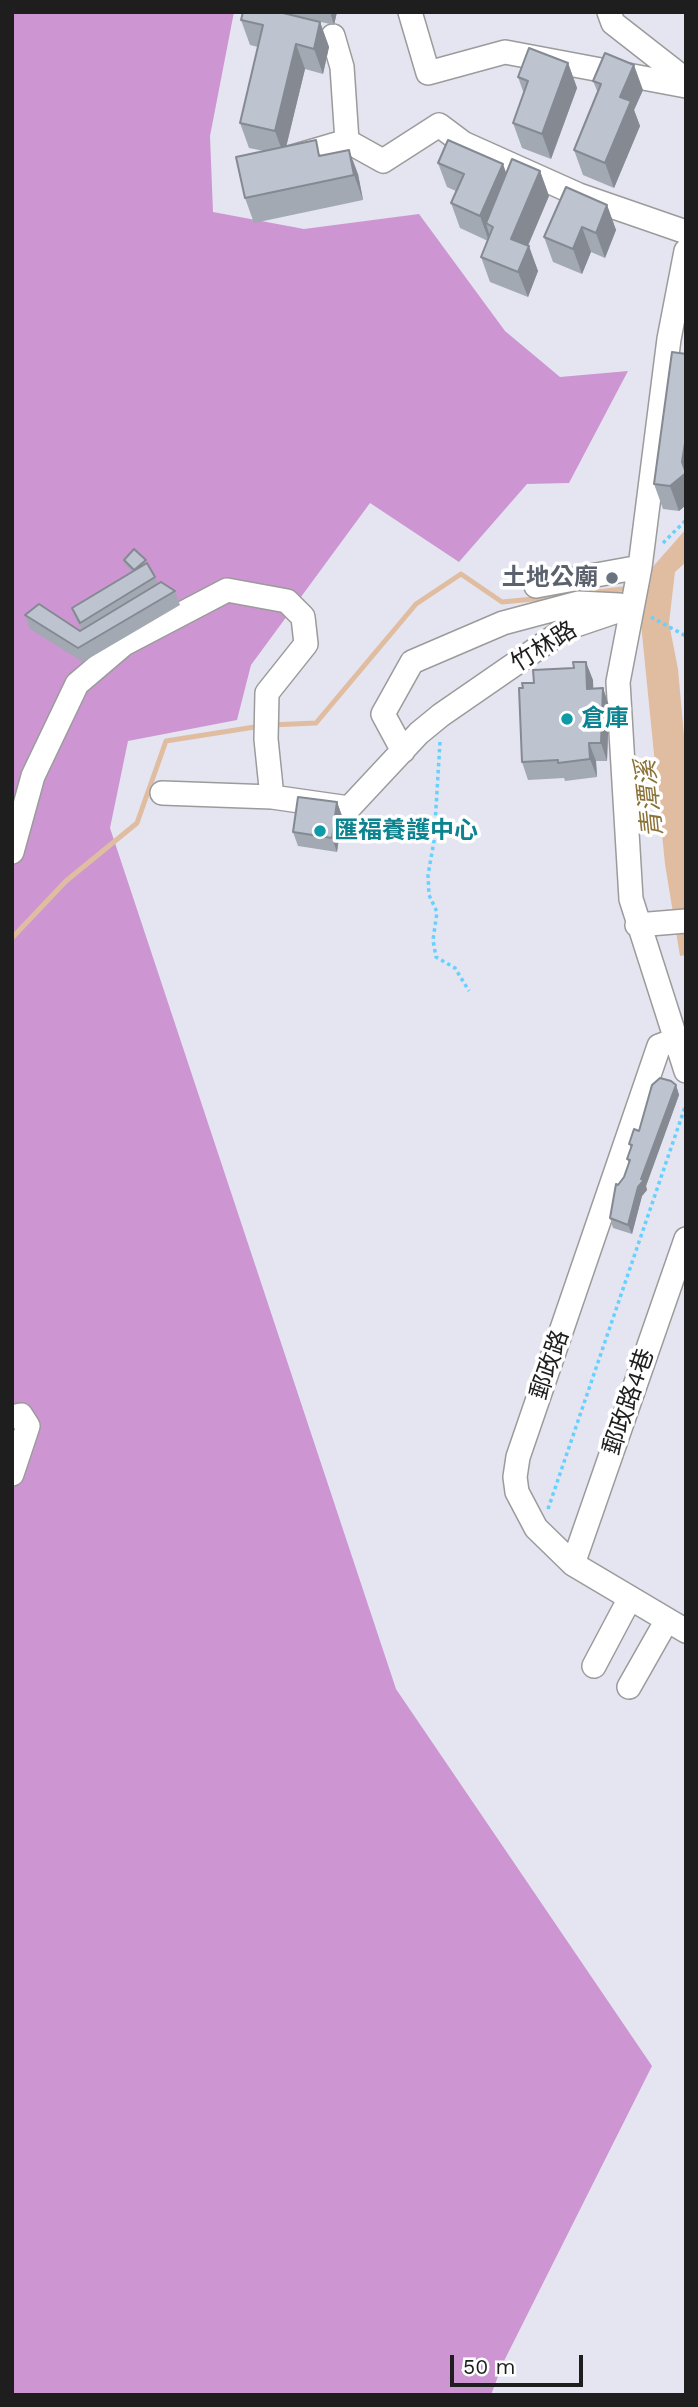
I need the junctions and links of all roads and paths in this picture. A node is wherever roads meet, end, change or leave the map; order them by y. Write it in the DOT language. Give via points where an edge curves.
graph roads {
  1 [pos="410,12"];
  2 [pos="609,12"];
  3 [pos="333,36"];
  4 [pos="686,80"];
  5 [pos="686,86"];
  6 [pos="347,141"];
  7 [pos="265,165"];
  8 [pos="686,232"];
  9 [pos="686,251"];
  10 [pos="640,566"];
  11 [pos="536,586"];
  12 [pos="632,606"];
  13 [pos="686,636"];
  14 [pos="441,715"];
  15 [pos="403,751"];
  16 [pos="162,793"];
  17 [pos="272,797"];
  18 [pos="12,852"];
  19 [pos="686,921"];
  20 [pos="638,925"];
  21 [pos="469,991"];
  22 [pos="675,1040"];
  23 [pos="686,1071"];
  24 [pos="686,1104"];
  25 [pos="686,1239"];
  26 [pos="12,1417"];
  27 [pos="12,1474"];
  28 [pos="536,1528"];
  29 [pos="573,1564"];
  30 [pos="630,1598"];
  31 [pos="676,1625"];
  32 [pos="594,1666"];
  33 [pos="629,1687"];
  1 -- 5 [label="street" via="428,73 505,52"];
  2 -- 4 [label="street" via="613,23"];
  3 -- 6 [label="street" via="342,67"];
  6 -- 7 [label="street"];
  6 -- 8 [label="street" via="383,161 439,125 463,143 579,195"];
  9 -- 10 [label="street" via="669,339"];
  10 -- 11 [label="street"];
  10 -- 12 [label="street"];
  12 -- 13 [label="path"];
  12 -- 14 [label="street, 竹林路" via="567,628"];
  12 -- 15 [label="street" via="578,603 503,623 412,662 383,713"];
  12 -- 20 [label="street" via="618,682 631,898"];
  14 -- 15 [label="street, 竹林路"];
  14 -- 21 [label="path" via="428,874 429,895 437,912 433,940 436,957 455,968"];
  15 -- 17 [label="street, 竹林路" via="349,808"];
  16 -- 17 [label="street"];
  17 -- 18 [label="street" via="267,693 306,644 303,617 287,601 227,590 124,644 77,684 33,776"];
  19 -- 20 [label="street"];
  20 -- 22 [label="street"];
  22 -- 23 [label="street"];
  22 -- 28 [label="street, 郵政路" via="659,1046 519,1457 517,1492"];
  24 -- 28 [label="path" via="545,1519"];
  25 -- 29 [label="street, 郵政路4巷"];
  26 -- 27 [label="street" via="21,1415 28,1426"];
  28 -- 29 [label="street, 郵政路"];
  29 -- 30 [label="street, 郵政路"];
  30 -- 31 [label="street, 郵政路"];
  30 -- 32 [label="street"];
  31 -- 33 [label="street"];
}
